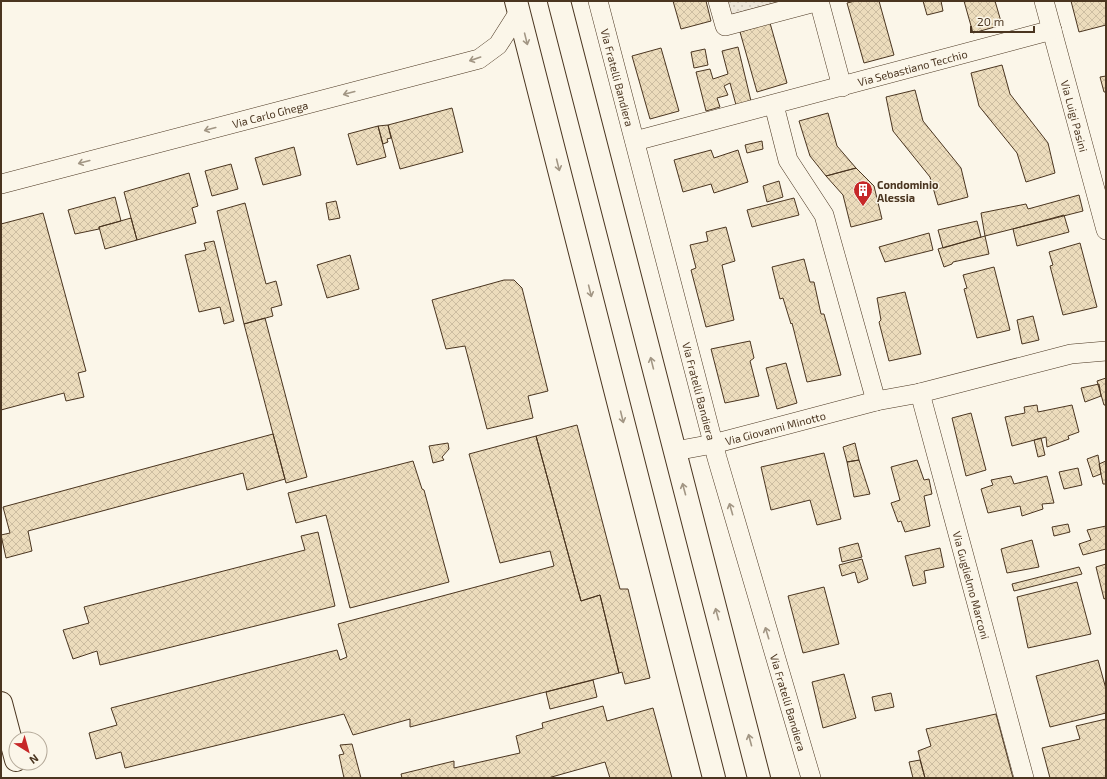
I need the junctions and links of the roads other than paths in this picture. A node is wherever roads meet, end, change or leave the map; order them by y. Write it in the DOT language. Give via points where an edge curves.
graph roads {
  1 [pos="559,1"];
  2 [pos="598,1"];
  3 [pos="718,1"];
  4 [pos="819,1"];
  5 [pos="1044,1"];
  6 [pos="518,6"];
  7 [pos="1052,30"];
  8 [pos="842,87"];
  9 [pos="774,105"];
  10 [pos="635,141"];
  11 [pos="1,184"];
  12 [pos="1106,230"];
  13 [pos="1106,337"];
  14 [pos="1106,351"];
  15 [pos="1071,354"];
  16 [pos="920,393"];
  17 [pos="876,401"];
  18 [pos="713,444"];
  19 [pos="675,451"];
  20 [pos="1,703"];
  21 [pos="8,731"];
  22 [pos="714,778"];
  23 [pos="759,778"];
  24 [pos="811,778"];
  25 [pos="1024,778"];
  19 -- 1 [label="main road, one-way"];
  2 -- 10 [label="street, Via Fratelli Bandiera"];
  3 -- 4 [label="street" via="725,26"];
  4 -- 8 [label="street"];
  5 -- 7 [label="street, Via Luigi Pasini"];
  6 -- 11 [label="street, Via Carlo Ghega, one-way" via="498,45 479,59"];
  6 -- 22 [label="main road, one-way"];
  7 -- 8 [label="street, Via Sebastiano Tecchio"];
  7 -- 12 [label="street, Via Luigi Pasini"];
  8 -- 9 [label="street, Via Sebastiano Tecchio"];
  9 -- 10 [label="street, Via Sebastiano Tecchio"];
  9 -- 17 [label="street" via="788,160 824,215"];
  10 -- 18 [label="street, Via Fratelli Bandiera"];
  13 -- 15 [label="street"];
  14 -- 15 [label="street"];
  15 -- 16 [label="street, Via Giovanni Minotto"];
  16 -- 17 [label="street, Via Giovanni Minotto"];
  16 -- 25 [label="street, Via Guglielmo Marconi"];
  17 -- 18 [label="street, Via Giovanni Minotto"];
  18 -- 19 [label="street, Via Giovanni Minotto"];
  24 -- 18 [label="street, Via Fratelli Bandiera, one-way"];
  23 -- 19 [label="main road, one-way"];
  20 -- 21 [label="main road"];
}
